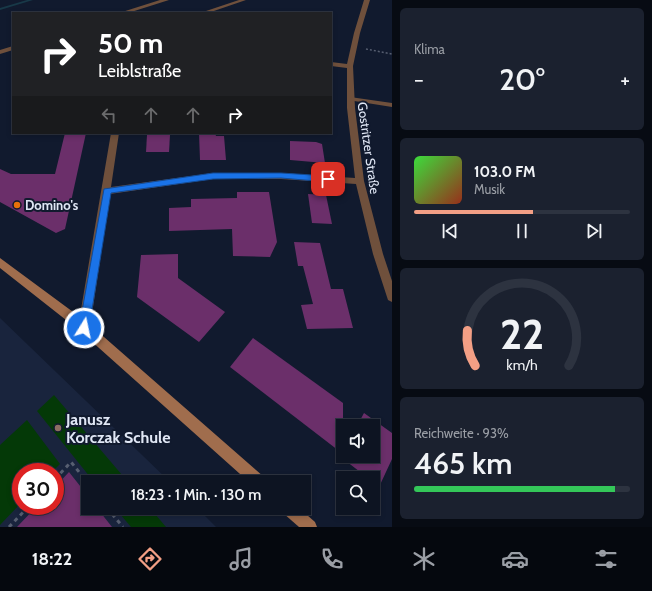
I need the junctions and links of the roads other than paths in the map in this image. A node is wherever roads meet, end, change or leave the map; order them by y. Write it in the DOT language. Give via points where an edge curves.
graph roads {
  1 [pos="166,0"];
  2 [pos="244,0"];
  3 [pos="367,0"];
  4 [pos="125,12"];
  5 [pos="206,12"];
  6 [pos="12,48"];
  7 [pos="0,52"];
  8 [pos="332,64"];
  9 [pos="350,66"];
  10 [pos="350,99"];
  11 [pos="392,105"];
  12 [pos="115,134"];
  13 [pos="360,181"];
  14 [pos="107,191"];
  15 [pos="0,262"];
  16 [pos="392,297"];
  17 [pos="84,328"];
  18 [pos="251,475"];
  19 [pos="296,515"];
  20 [pos="310,527"];
  1 -- 4 [label="street"];
  2 -- 5 [label="lane"];
  3 -- 9 [label="street, Gostritzer Straße"];
  6 -- 7 [label="lane"];
  8 -- 9 [label="street"];
  9 -- 10 [label="street, Gostritzer Straße"];
  10 -- 11 [label="lane"];
  10 -- 13 [label="street, Gostritzer Straße"];
  12 -- 14 [label="street"];
  13 -- 14 [label="street" via="281,176 213,176"];
  13 -- 16 [label="street, Gostritzer Straße" via="378,254"];
  14 -- 17 [label="street"];
  15 -- 17 [label="main road"];
  17 -- 18 [label="main road"];
  19 -- 20 [label="main road"];
}
